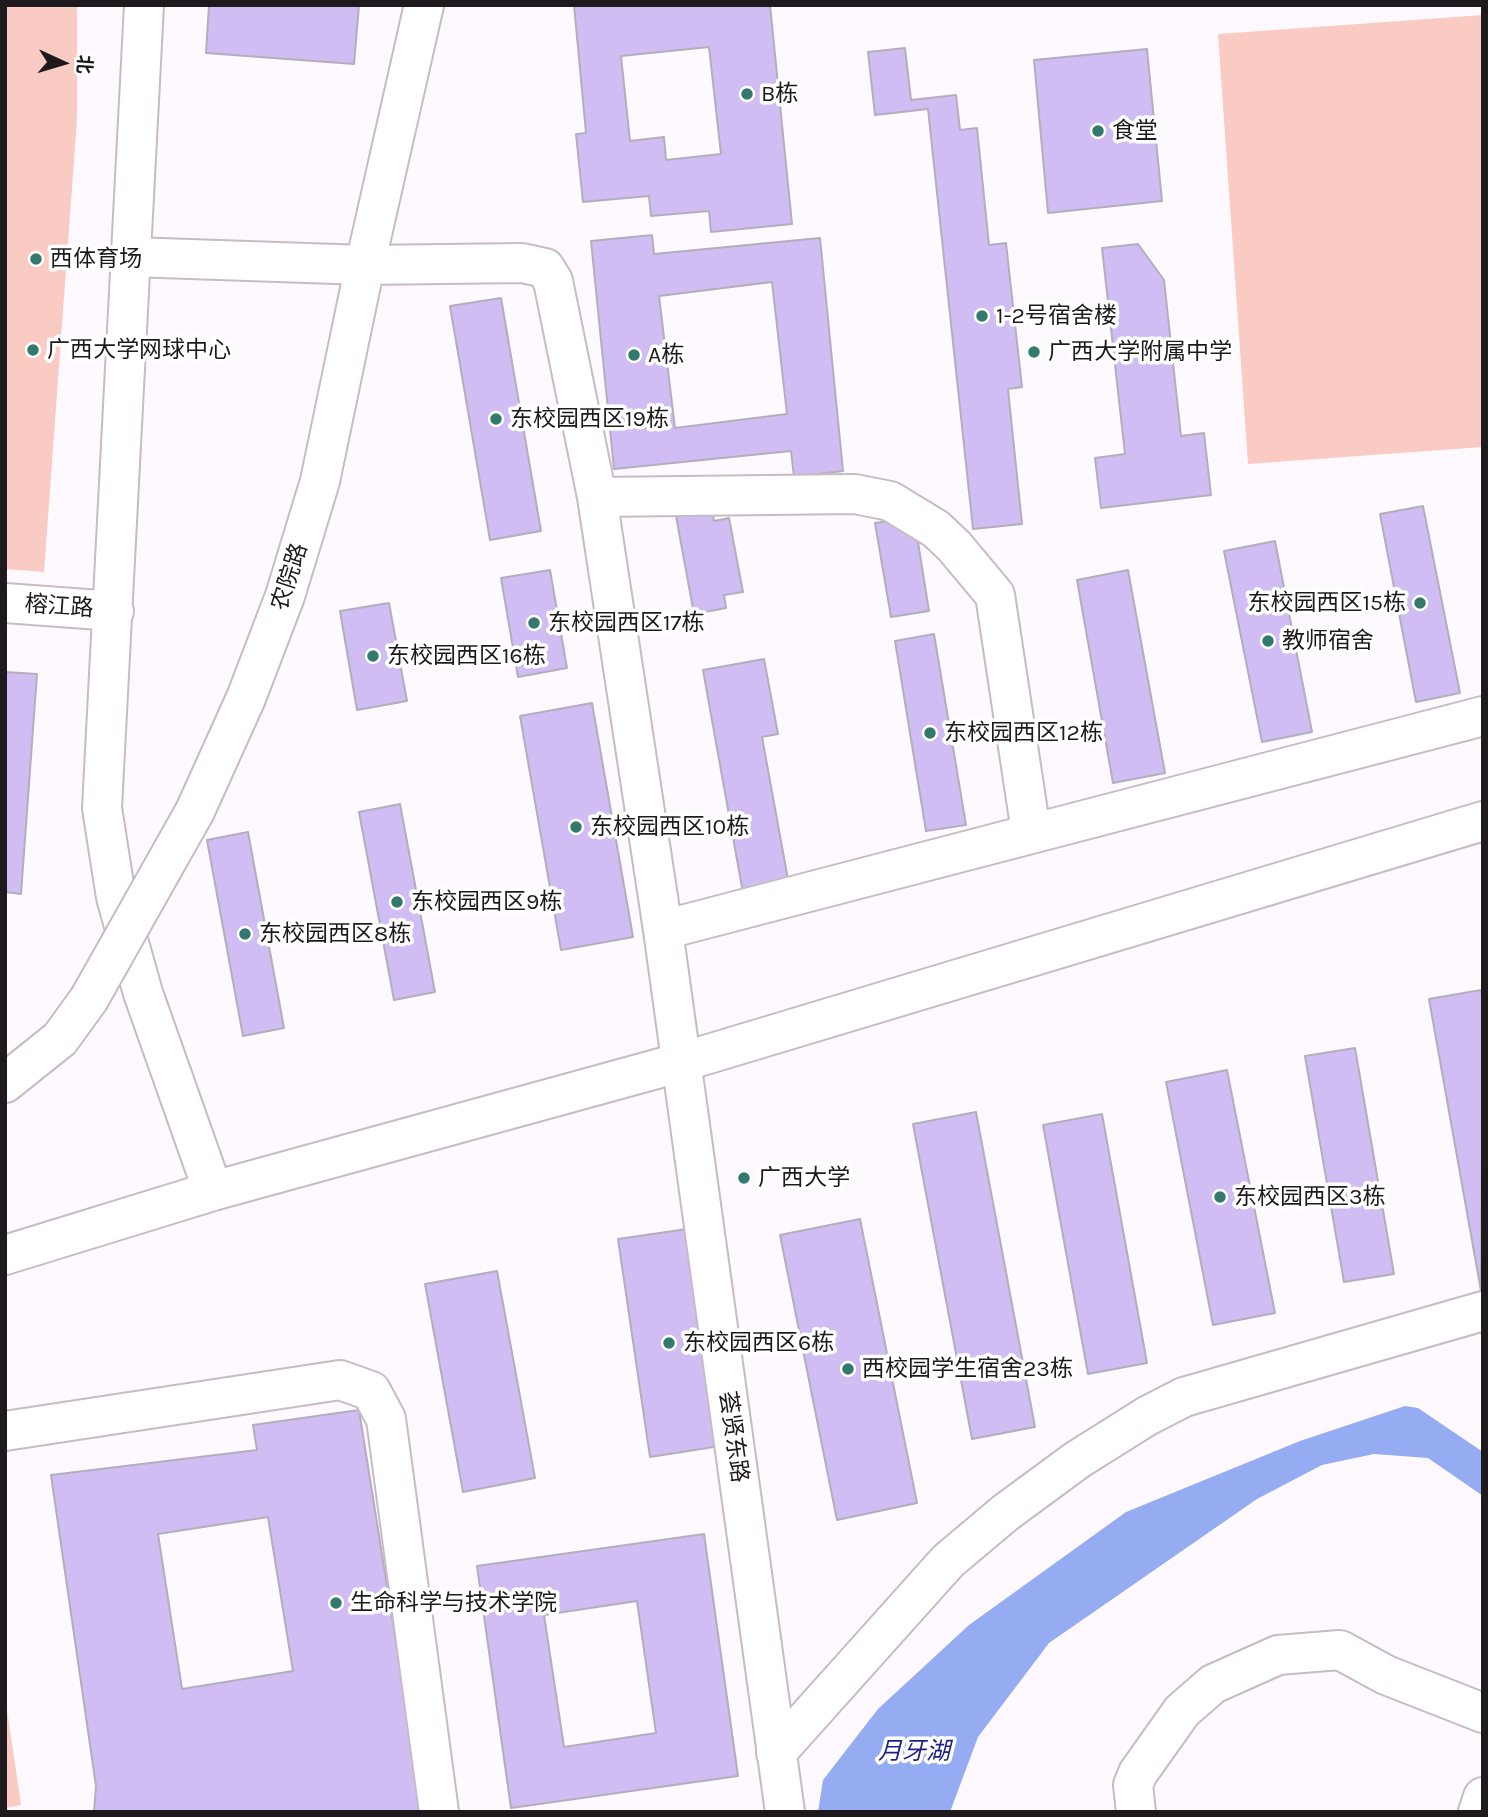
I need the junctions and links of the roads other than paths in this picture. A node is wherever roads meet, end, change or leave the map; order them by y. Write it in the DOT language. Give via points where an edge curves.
graph roads {
  1 [pos="144,5"];
  2 [pos="424,5"];
  3 [pos="131,257"];
  4 [pos="365,265"];
  5 [pos="597,497"];
  6 [pos="5,603"];
  7 [pos="114,611"];
  8 [pos="1482,723"];
  9 [pos="1483,821"];
  10 [pos="1031,832"];
  11 [pos="663,930"];
  12 [pos="682,1062"];
  13 [pos="5,1083"];
  14 [pos="213,1191"];
  15 [pos="5,1255"];
  16 [pos="1483,1311"];
  17 [pos="5,1431"];
  18 [pos="1483,1713"];
  19 [pos="776,1754"];
  20 [pos="1483,1797"];
  21 [pos="439,1812"];
  22 [pos="785,1812"];
  23 [pos="1136,1812"];
  24 [pos="1478,1812"];
  1 -- 3 [label="street"];
  2 -- 4 [label="street, 农院路"];
  3 -- 4 [label="street"];
  3 -- 7 [label="street"];
  4 -- 5 [label="street, 荟贤东路" via="522,263 545,268 556,292"];
  4 -- 13 [label="street, 农院路, bridge" via="320,481 285,596 246,698 195,811 89,999 60,1040"];
  5 -- 10 [label="street" via="855,494 890,501 936,530 995,595"];
  5 -- 11 [label="street, 荟贤东路"];
  6 -- 7 [label="street, 榕江路"];
  7 -- 14 [label="street" via="102,808 116,897 143,993"];
  8 -- 10 [label="street"];
  9 -- 12 [label="street"];
  10 -- 11 [label="street"];
  11 -- 12 [label="street, 荟贤东路"];
  12 -- 14 [label="street"];
  12 -- 19 [label="street, 荟贤东路"];
  14 -- 15 [label="street"];
  16 -- 19 [label="street" via="1184,1397 1077,1460 948,1561"];
  17 -- 21 [label="street" via="340,1380 371,1391 386,1419"];
  18 -- 23 [label="street" via="1386,1675 1340,1650 1278,1655 1213,1684 1182,1711 1138,1773 1133,1785"];
  19 -- 22 [label="street, 荟贤东路"];
  20 -- 24 [label="street"];
}
